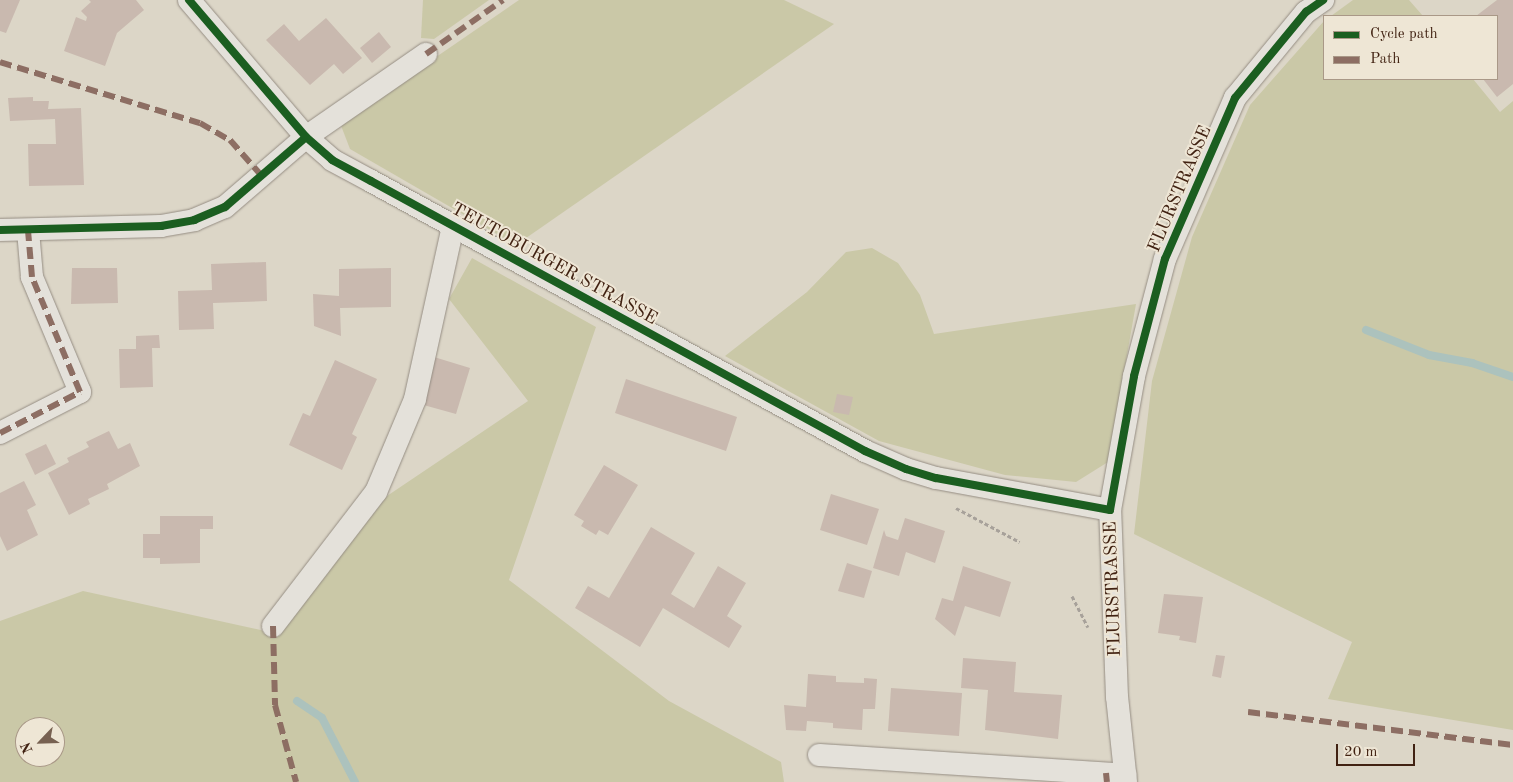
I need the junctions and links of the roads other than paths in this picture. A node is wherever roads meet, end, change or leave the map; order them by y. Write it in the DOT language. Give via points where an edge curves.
graph roads {
  1 [pos="189,0"];
  2 [pos="1323,0"];
  3 [pos="426,54"];
  4 [pos="306,137"];
  5 [pos="453,226"];
  6 [pos="0,230"];
  7 [pos="28,230"];
  8 [pos="0,433"];
  9 [pos="1110,510"];
  10 [pos="273,626"];
  11 [pos="819,755"];
  12 [pos="1125,778"];
  1 -- 4 [label="street, TEUTOBURGER STRASSE"];
  2 -- 9 [label="street, FLURSTRASSE" via="1306,12 1235,98 1165,259 1134,376"];
  3 -- 4 [label="street"];
  4 -- 5 [label="street, TEUTOBURGER STRASSE" via="332,160"];
  4 -- 7 [label="street" via="225,207 194,220 161,226"];
  5 -- 9 [label="street, TEUTOBURGER STRASSE" via="865,451 906,469 936,478"];
  5 -- 10 [label="street, TEUTOBURGER STRASSE" via="415,399 376,492"];
  6 -- 7 [label="street"];
  7 -- 8 [label="street" via="32,277 80,392"];
  9 -- 12 [label="street, FLURSTRASSE" via="1117,697"];
  11 -- 12 [label="street"];
}
